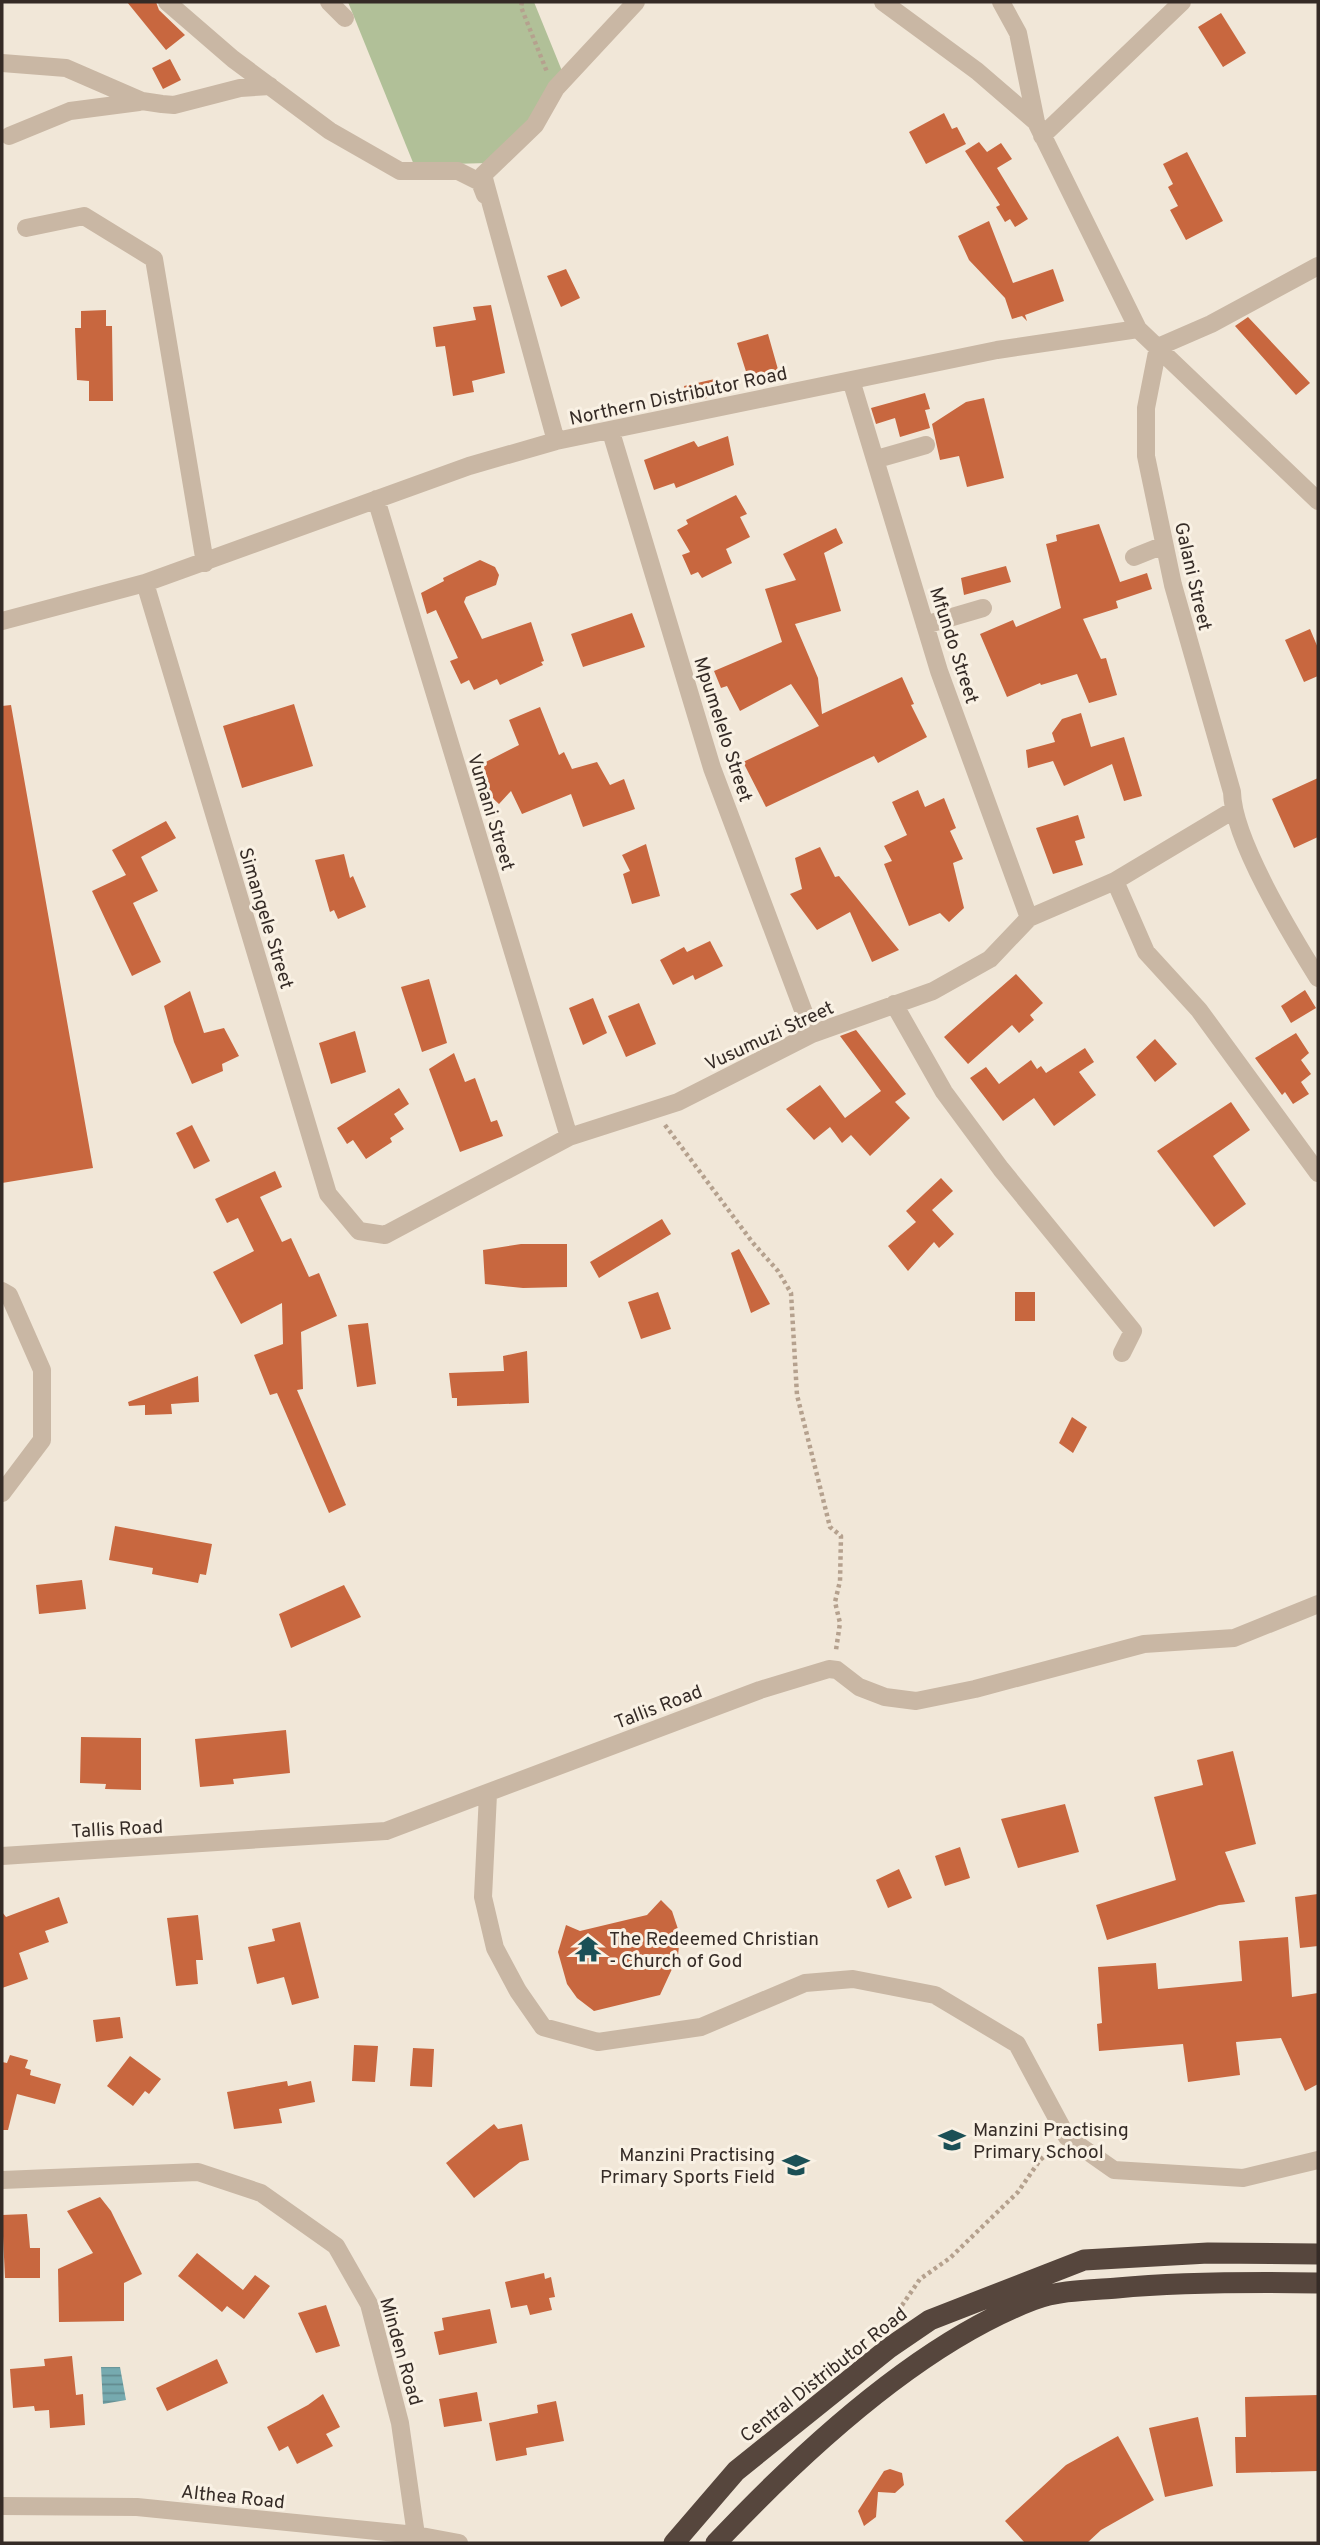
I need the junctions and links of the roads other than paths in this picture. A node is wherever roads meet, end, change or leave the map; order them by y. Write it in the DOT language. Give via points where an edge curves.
graph roads {
  1 [pos="167,2"];
  2 [pos="329,2"];
  3 [pos="636,2"];
  4 [pos="883,2"];
  5 [pos="1001,2"];
  6 [pos="1182,2"];
  7 [pos="345,18"];
  8 [pos="2,63"];
  9 [pos="270,86"];
  10 [pos="142,101"];
  11 [pos="1039,129"];
  12 [pos="9,136"];
  13 [pos="494,214"];
  14 [pos="26,228"];
  15 [pos="1318,266"];
  16 [pos="1138,329"];
  17 [pos="1158,348"];
  18 [pos="851,380"];
  19 [pos="611,432"];
  20 [pos="556,441"];
  21 [pos="926,444"];
  22 [pos="877,459"];
  23 [pos="376,499"];
  24 [pos="1318,501"];
  25 [pos="1164,544"];
  26 [pos="1134,557"];
  27 [pos="205,563"];
  28 [pos="145,583"];
  29 [pos="982,608"];
  30 [pos="2,621"];
  31 [pos="925,625"];
  32 [pos="1232,811"];
  33 [pos="1115,881"];
  34 [pos="1029,918"];
  35 [pos="1318,978"];
  36 [pos="894,1004"];
  37 [pos="812,1034"];
  38 [pos="569,1137"];
  39 [pos="1318,1173"];
  40 [pos="385,1235"];
  41 [pos="2,1291"];
  42 [pos="1122,1353"];
  43 [pos="2,1493"];
  44 [pos="1318,1604"];
  45 [pos="488,1794"];
  46 [pos="2,1856"];
  47 [pos="1318,2160"];
  48 [pos="2,2180"];
  49 [pos="1318,2255"];
  50 [pos="1318,2283"];
  51 [pos="2,2506"];
  52 [pos="416,2535"];
  53 [pos="459,2543"];
  54 [pos="674,2543"];
  55 [pos="716,2543"];
  1 -- 9 [label="street"];
  2 -- 7 [label="street"];
  3 -- 13 [label="street" via="556,88 535,125 483,175"];
  4 -- 11 [label="street" via="977,71"];
  5 -- 11 [label="street" via="1018,33"];
  6 -- 11 [label="street"];
  8 -- 10 [label="street" via="66,68"];
  9 -- 10 [label="street" via="240,88 174,105"];
  9 -- 13 [label="street" via="330,131 400,171 458,171 480,182"];
  10 -- 12 [label="street" via="70,111"];
  11 -- 16 [label="street"];
  13 -- 20 [label="street"];
  14 -- 27 [label="street" via="84,216 154,259"];
  15 -- 17 [label="street"];
  16 -- 17 [label="street"];
  16 -- 18 [label="street, Northern Distributor Road" via="997,350"];
  17 -- 24 [label="street"];
  17 -- 25 [label="street, Galani Street" via="1146,408 1146,456"];
  18 -- 19 [label="street, Northern Distributor Road"];
  18 -- 22 [label="street, Mfundo Street"];
  19 -- 20 [label="street, Northern Distributor Road"];
  19 -- 37 [label="street, Mpumelelo Street" via="712,768"];
  20 -- 23 [label="street, Northern Distributor Road"];
  21 -- 22 [label="street"];
  22 -- 31 [label="street, Mfundo Street"];
  23 -- 27 [label="street, Northern Distributor Road"];
  23 -- 38 [label="street, Vumani Street"];
  25 -- 26 [label="street"];
  25 -- 32 [label="street, Galani Street" via="1232,792"];
  27 -- 28 [label="street, Northern Distributor Road"];
  28 -- 30 [label="street, Northern Distributor Road"];
  28 -- 40 [label="street, Simangele Street" via="328,1194 359,1231"];
  29 -- 31 [label="street"];
  31 -- 34 [label="street, Mfundo Street"];
  32 -- 33 [label="street, Vusumuzi Street"];
  32 -- 35 [label="street, Galani Street" via="1276,906"];
  33 -- 34 [label="street, Vusumuzi Street"];
  33 -- 39 [label="street" via="1146,952 1199,1010"];
  34 -- 36 [label="street, Vusumuzi Street" via="990,959 933,991"];
  36 -- 37 [label="street, Vusumuzi Street"];
  36 -- 42 [label="street" via="952,1103 1133,1331"];
  37 -- 38 [label="street, Vusumuzi Street" via="678,1102"];
  38 -- 40 [label="street, Vusumuzi Street"];
  41 -- 43 [label="street" via="9,1295 42,1370 42,1440"];
  44 -- 45 [label="street, Tallis Road" via="1234,1638 1144,1644 916,1701 872,1692 829,1669 760,1690"];
  45 -- 46 [label="street, Tallis Road" via="386,1831"];
  45 -- 47 [label="street" via="483,1897 495,1948 543,2027 598,2042 701,2027 804,1983 853,1979 935,1995 1017,2044 1067,2137 1114,2170 1243,2178"];
  48 -- 52 [label="street, Minden Road" via="198,2172 261,2193 336,2246 369,2304 400,2423"];
  49 -- 54 [label="highway, Central Distributor Road" via="1208,2253 1084,2260 930,2320 736,2471"];
  50 -- 55 [label="highway" via="1140,2286 1035,2300 939,2350 893,2382 817,2445"];
  51 -- 52 [label="street, Althea Road" via="137,2507"];
  52 -- 53 [label="street, Althea Road"];
}
